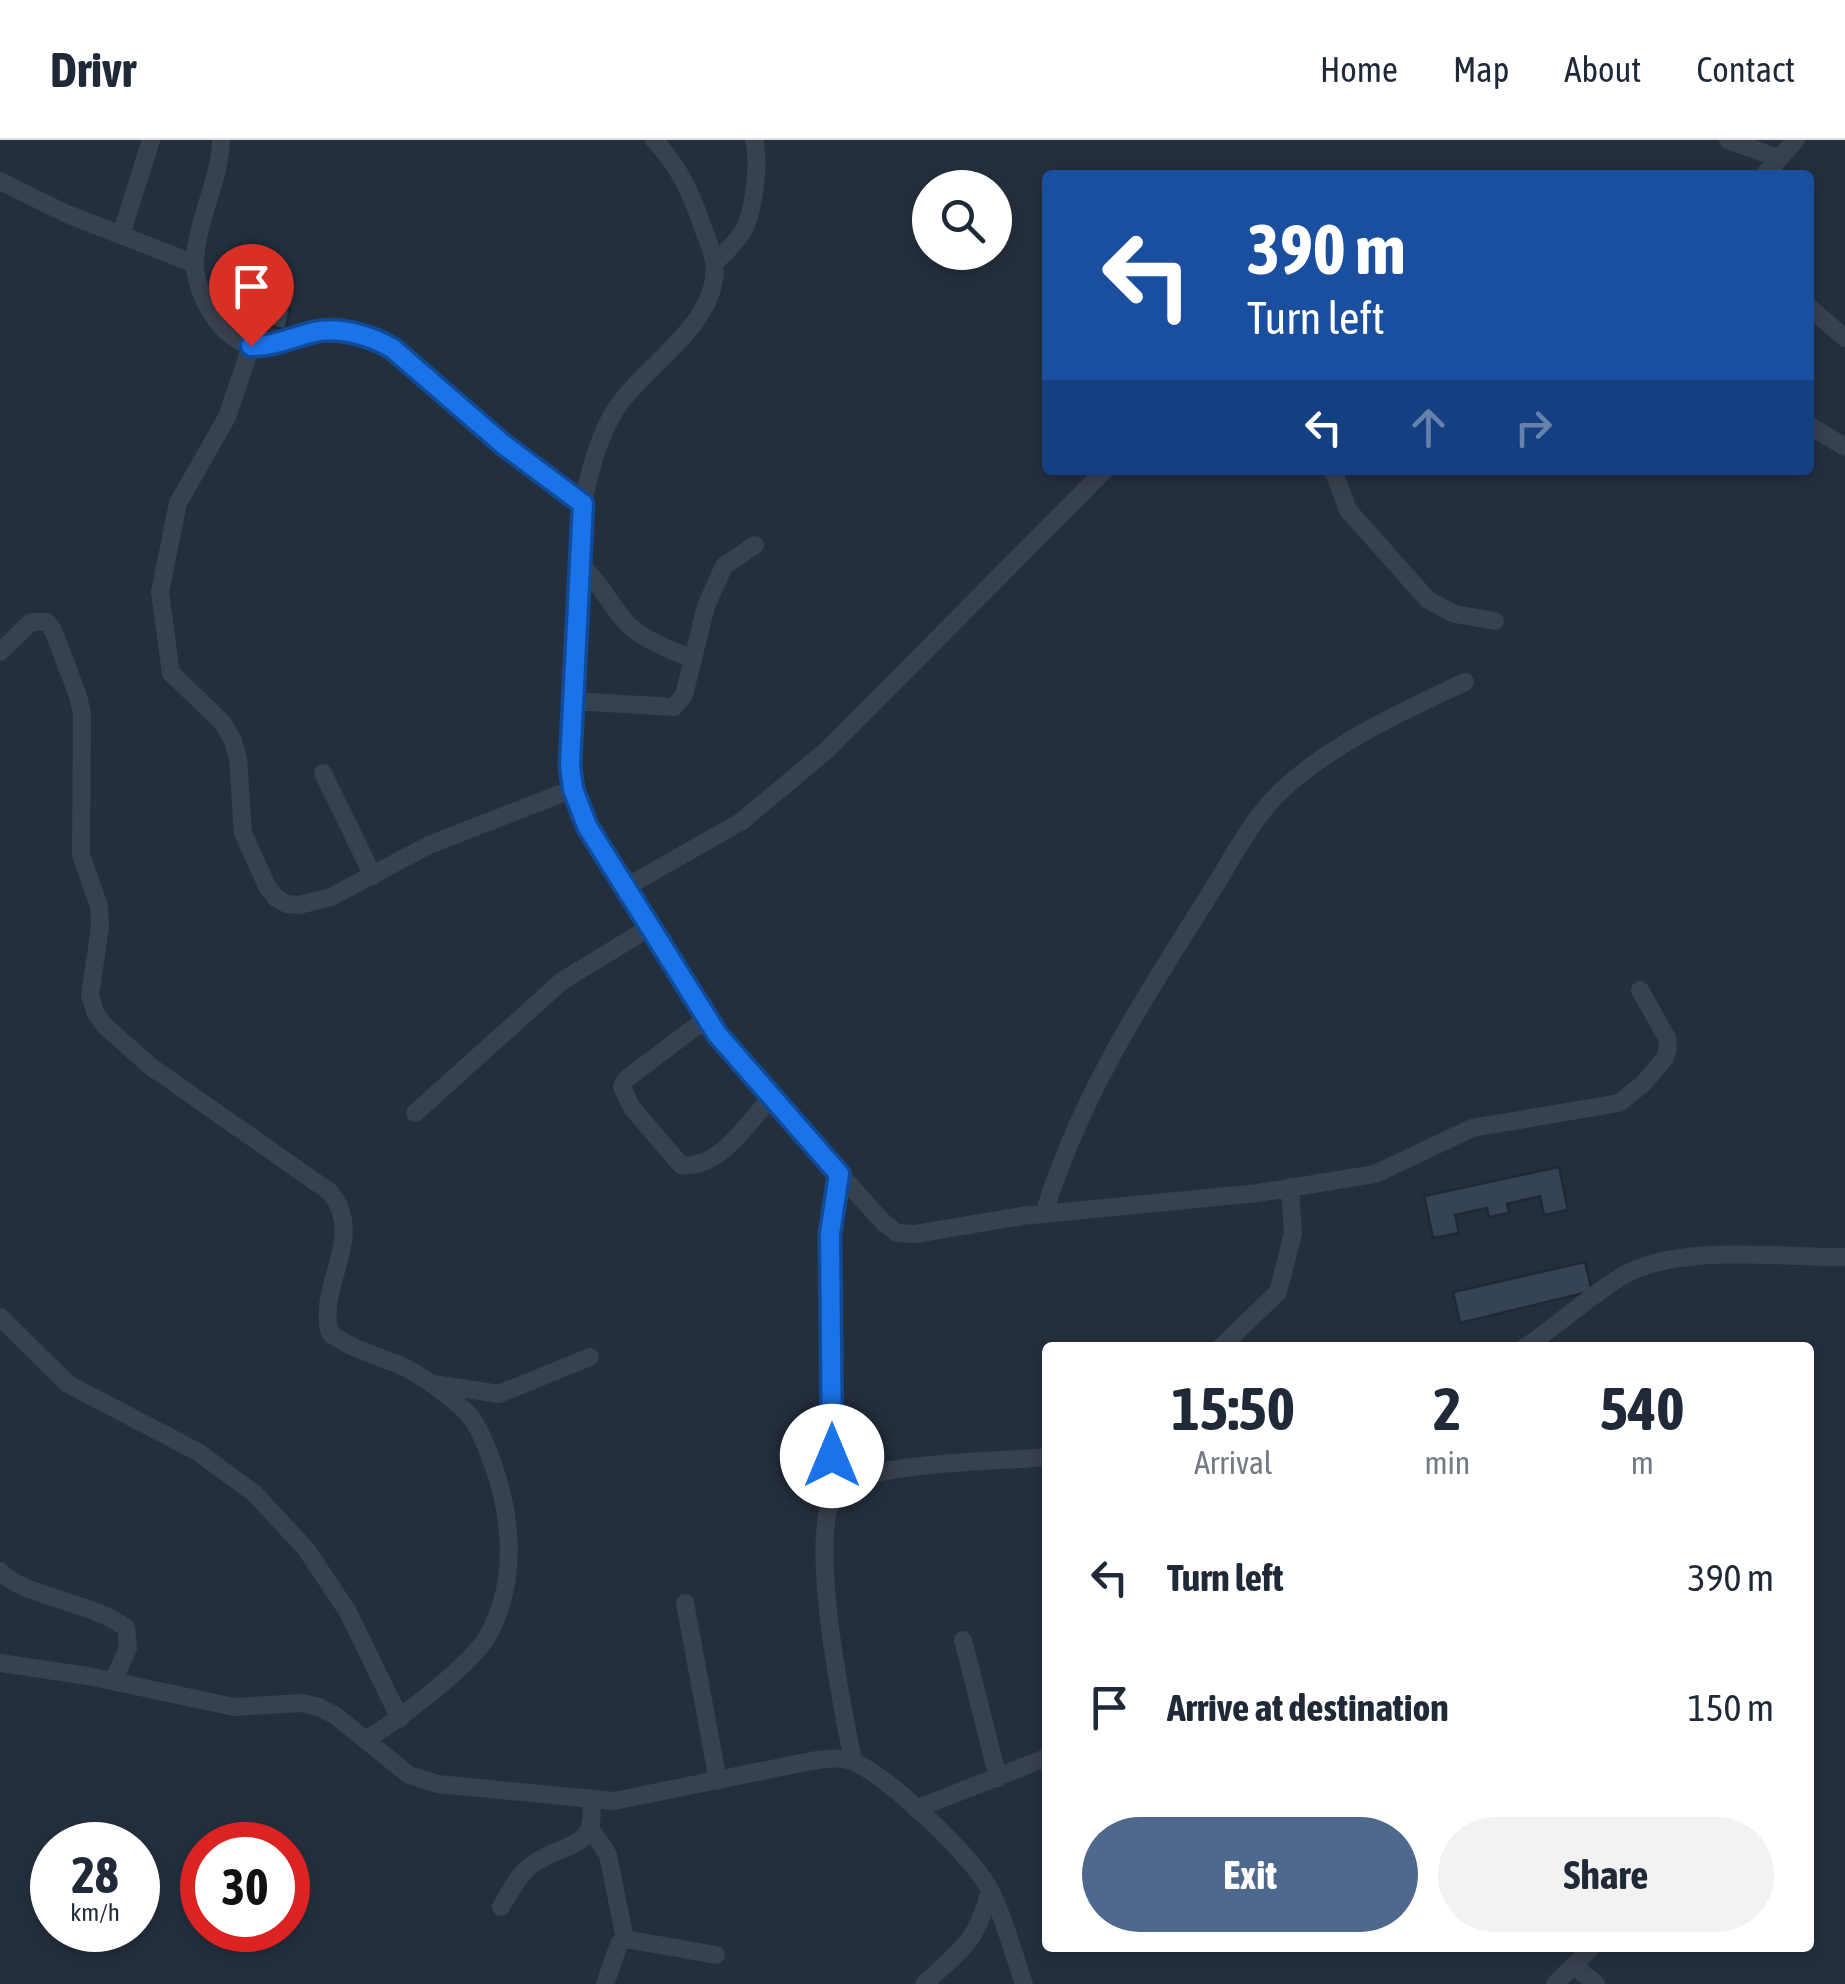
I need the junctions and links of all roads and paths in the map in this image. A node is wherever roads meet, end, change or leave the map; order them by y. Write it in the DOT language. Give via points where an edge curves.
graph roads {
  1 [pos="151,140"];
  2 [pos="221,140"];
  3 [pos="654,140"];
  4 [pos="754,140"];
  5 [pos="1728,140"];
  6 [pos="1796,140"];
  7 [pos="1778,158"];
  8 [pos="1768,170"];
  9 [pos="0,181"];
  10 [pos="121,235"];
  11 [pos="194,264"];
  12 [pos="714,264"];
  13 [pos="1814,311"];
  14 [pos="1845,338"];
  15 [pos="251,346"];
  16 [pos="1814,429"];
  17 [pos="1845,448"];
  18 [pos="1100,475"];
  19 [pos="1334,475"];
  20 [pos="583,504"];
  21 [pos="755,544"];
  22 [pos="580,564"];
  23 [pos="1496,621"];
  24 [pos="0,652"];
  25 [pos="692,659"];
  26 [pos="1465,682"];
  27 [pos="573,701"];
  28 [pos="323,773"];
  29 [pos="573,789"];
  30 [pos="373,876"];
  31 [pos="626,886"];
  32 [pos="652,926"];
  33 [pos="1640,990"];
  34 [pos="707,1018"];
  35 [pos="771,1098"];
  36 [pos="415,1112"];
  37 [pos="839,1174"];
  38 [pos="1290,1188"];
  39 [pos="1044,1214"];
  40 [pos="1845,1258"];
  41 [pos="0,1318"];
  42 [pos="1226,1342"];
  43 [pos="1532,1342"];
  44 [pos="590,1357"];
  45 [pos="427,1383"];
  46 [pos="488,1393"];
  47 [pos="472,1417"];
  48 [pos="1042,1458"];
  49 [pos="832,1493"];
  50 [pos="0,1570"];
  51 [pos="684,1603"];
  52 [pos="963,1640"];
  53 [pos="0,1664"];
  54 [pos="113,1681"];
  55 [pos="400,1718"];
  56 [pos="366,1740"];
  57 [pos="1042,1760"];
  58 [pos="853,1761"];
  59 [pos="998,1778"];
  60 [pos="718,1782"];
  61 [pos="590,1798"];
  62 [pos="916,1808"];
  63 [pos="591,1829"];
  64 [pos="990,1891"];
  65 [pos="500,1907"];
  66 [pos="625,1940"];
  67 [pos="1588,1952"];
  68 [pos="716,1955"];
  69 [pos="1575,1967"];
  70 [pos="605,1984"];
  71 [pos="924,1984"];
  72 [pos="1024,1984"];
  73 [pos="1556,1984"];
  74 [pos="1596,1984"];
  1 -- 10 [label="street"];
  2 -- 11 [label="street"];
  3 -- 12 [label="street" via="688,184"];
  4 -- 12 [label="street" via="748,218"];
  5 -- 7 [label="street"];
  6 -- 7 [label="street"];
  7 -- 8 [label="street"];
  9 -- 10 [label="street"];
  10 -- 11 [label="street"];
  11 -- 15 [label="street" via="211,315"];
  12 -- 20 [label="street" via="703,310 613,413"];
  13 -- 14 [label="street"];
  15 -- 20 [label="street" via="326,330 376,339"];
  15 -- 30 [label="street" via="227,417 178,504 160,592 168,663 233,741 243,833 276,898 299,905"];
  16 -- 17 [label="street"];
  18 -- 31 [label="street" via="827,750 742,821"];
  19 -- 23 [label="street" via="1348,510 1428,600 1455,614"];
  20 -- 22 [label="street"];
  21 -- 25 [label="street" via="724,566"];
  22 -- 25 [label="street" via="635,631"];
  22 -- 27 [label="street"];
  24 -- 45 [label="street" via="32,622 47,622 78,696 81,855 99,906 90,996 96,1014 150,1066 330,1192 340,1205 344,1232 330,1333"];
  25 -- 27 [label="street" via="684,696 674,708"];
  26 -- 39 [label="street" via="1369,728 1279,792 1098,1079 1061,1158"];
  27 -- 29 [label="street"];
  28 -- 30 [label="street"];
  29 -- 30 [label="street" via="429,845"];
  29 -- 31 [label="street" via="587,826"];
  31 -- 32 [label="street"];
  32 -- 34 [label="street"];
  32 -- 36 [label="street" via="562,982"];
  33 -- 38 [label="street" via="1668,1048 1643,1084 1619,1103 1472,1128 1374,1174"];
  34 -- 35 [label="street"];
  34 -- 35 [label="street" via="632,1071 622,1087 632,1108 681,1165 703,1166"];
  35 -- 37 [label="street"];
  37 -- 39 [label="street" via="897,1233"];
  37 -- 49 [label="street" via="830,1234"];
  38 -- 39 [label="street"];
  38 -- 42 [label="street" via="1292,1233 1278,1292"];
  40 -- 43 [label="street" via="1670,1260 1628,1273"];
  41 -- 55 [label="street" via="68,1384 198,1452 256,1494 306,1549 348,1612"];
  44 -- 46 [label="street" via="510,1392"];
  45 -- 46 [label="street"];
  45 -- 47 [label="street"];
  46 -- 47 [label="street"];
  47 -- 55 [label="street" via="505,1496 504,1596 477,1649"];
  48 -- 49 [label="street" via="879,1472"];
  49 -- 58 [label="street" via="826,1516 827,1610"];
  50 -- 54 [label="street" via="15,1582 102,1611 126,1628 128,1648"];
  51 -- 60 [label="street"];
  52 -- 59 [label="street"];
  53 -- 54 [label="street"];
  54 -- 56 [label="street" via="234,1707 302,1703 336,1716"];
  55 -- 56 [label="street"];
  56 -- 61 [label="street" via="422,1781"];
  57 -- 59 [label="street"];
  58 -- 60 [label="street" via="834,1758"];
  58 -- 62 [label="street"];
  59 -- 62 [label="street"];
  60 -- 61 [label="street" via="636,1799"];
  61 -- 63 [label="street"];
  62 -- 64 [label="street"];
  63 -- 65 [label="street" via="530,1866"];
  63 -- 66 [label="street" via="608,1855"];
  64 -- 71 [label="street" via="973,1940"];
  64 -- 72 [label="street"];
  66 -- 68 [label="street"];
  66 -- 70 [label="street"];
  67 -- 69 [label="street"];
  69 -- 73 [label="street"];
  69 -- 74 [label="street"];
}
